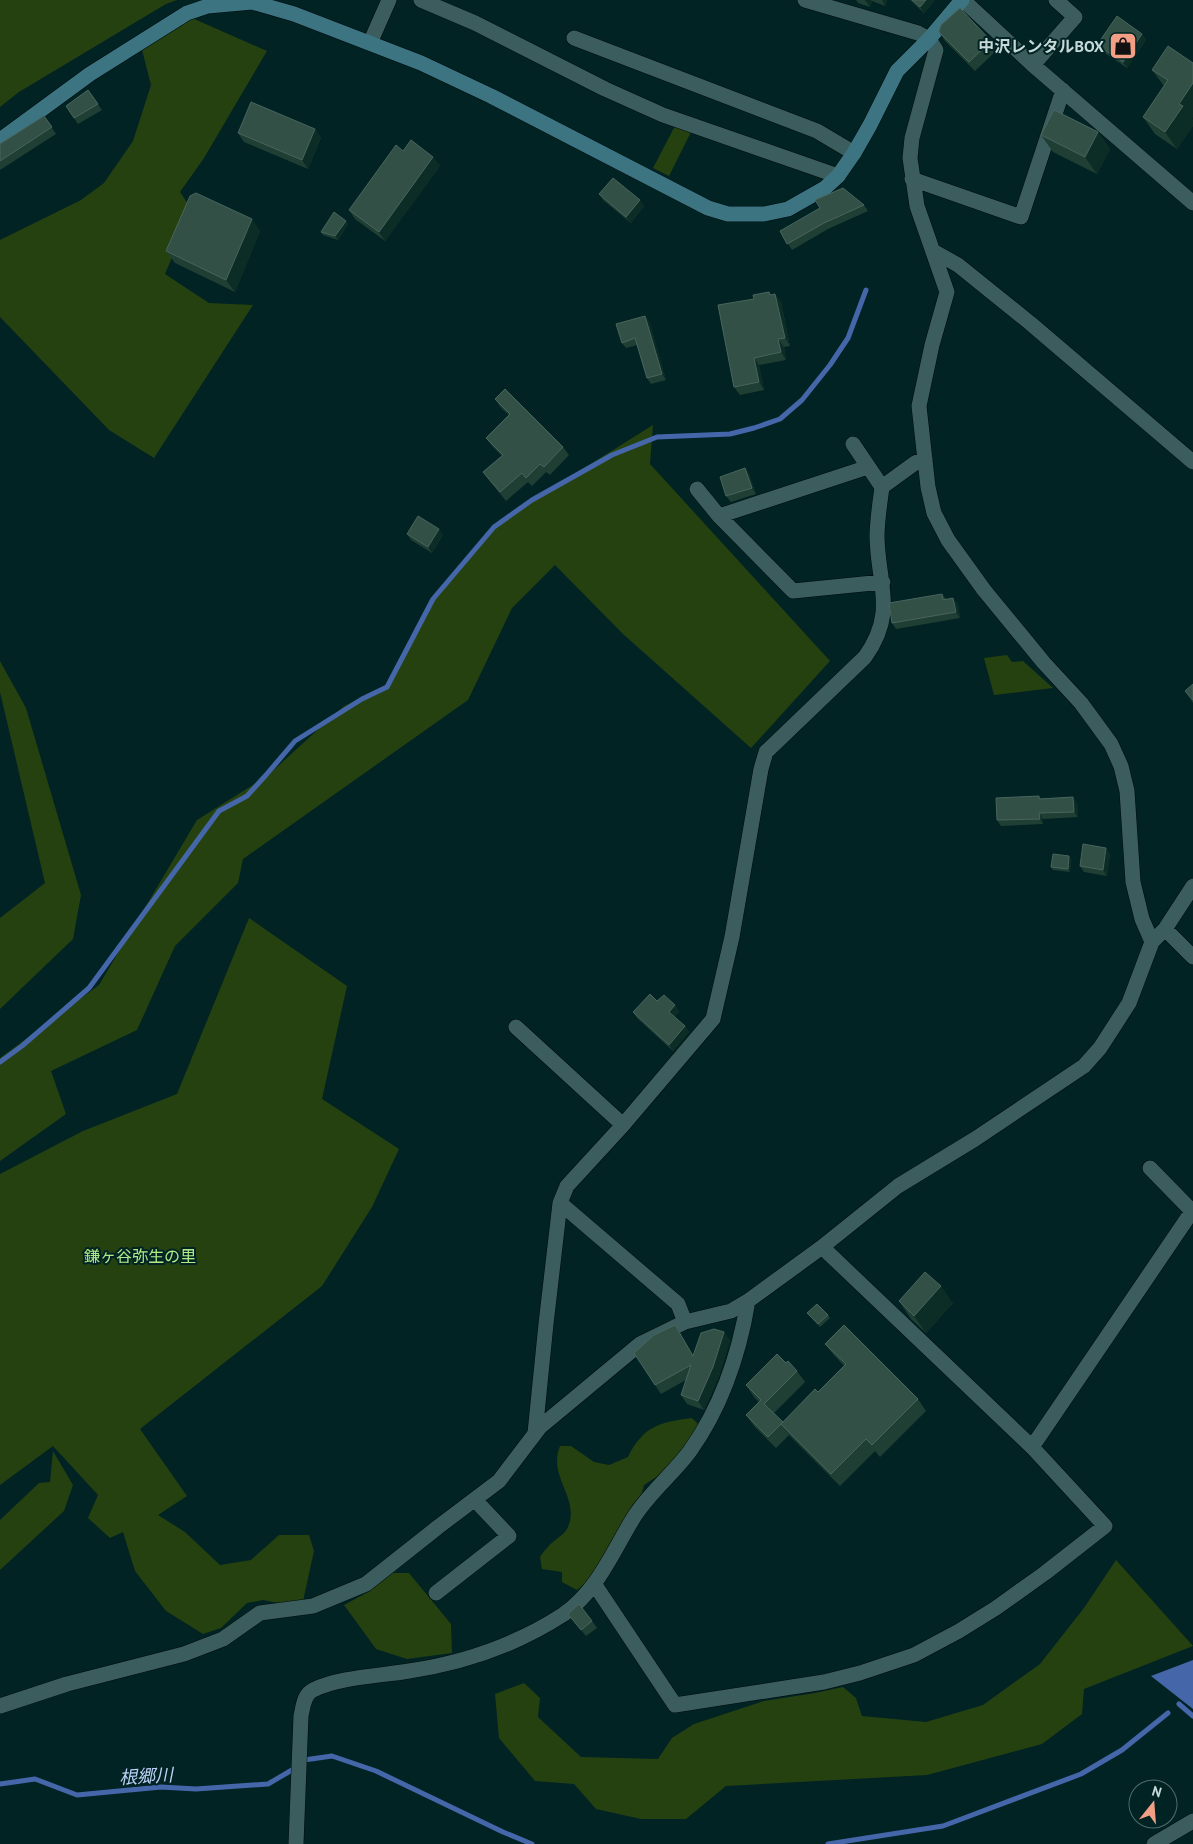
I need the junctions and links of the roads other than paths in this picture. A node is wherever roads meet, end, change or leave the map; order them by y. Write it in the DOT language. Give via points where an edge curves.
graph roads {
  1 [pos="389,0"];
  2 [pos="421,0"];
  3 [pos="805,0"];
  4 [pos="962,0"];
  5 [pos="1056,0"];
  6 [pos="574,38"];
  7 [pos="928,39"];
  8 [pos="370,43"];
  9 [pos="1034,65"];
  10 [pos="1063,90"];
  11 [pos="0,140"];
  12 [pos="854,153"];
  13 [pos="838,176"];
  14 [pos="912,180"];
  15 [pos="1193,203"];
  16 [pos="934,251"];
  17 [pos="853,444"];
  18 [pos="1191,456"];
  19 [pos="925,459"];
  20 [pos="868,467"];
  21 [pos="882,487"];
  22 [pos="698,489"];
  23 [pos="719,516"];
  24 [pos="883,582"];
  25 [pos="1193,886"];
  26 [pos="1165,929"];
  27 [pos="1152,942"];
  28 [pos="1193,957"];
  29 [pos="516,1027"];
  30 [pos="622,1125"];
  31 [pos="1150,1168"];
  32 [pos="560,1203"];
  33 [pos="1193,1211"];
  34 [pos="822,1247"];
  35 [pos="748,1301"];
  36 [pos="685,1322"];
  37 [pos="536,1433"];
  38 [pos="1032,1447"];
  39 [pos="474,1500"];
  40 [pos="595,1585"];
  41 [pos="436,1593"];
  42 [pos="0,1706"];
  43 [pos="1193,1821"];
  44 [pos="296,1844"];
  45 [pos="1154,1844"];
  1 -- 8 [label="street"];
  2 -- 13 [label="street" via="663,115"];
  3 -- 7 [label="street" via="918,33"];
  4 -- 7 [label="street"];
  4 -- 9 [label="street"];
  5 -- 9 [label="street" via="1075,17"];
  6 -- 12 [label="street" via="817,132"];
  7 -- 12 [label="street" via="897,71"];
  7 -- 14 [label="street" via="936,50 912,138"];
  8 -- 11 [label="street" via="252,2 208,6 187,13 90,74"];
  8 -- 13 [label="street" via="491,96 708,208 728,214 764,214 788,209 825,188"];
  9 -- 10 [label="street"];
  10 -- 14 [label="street" via="1021,216"];
  10 -- 15 [label="street"];
  12 -- 13 [label="street"];
  14 -- 16 [label="street" via="917,206"];
  16 -- 18 [label="street" via="958,265"];
  16 -- 19 [label="street" via="946,292 919,406"];
  17 -- 20 [label="street"];
  19 -- 21 [label="street"];
  19 -- 27 [label="street" via="934,513 948,540 984,590 1112,744 1126,791 1133,882 1142,919"];
  20 -- 21 [label="street"];
  20 -- 23 [label="street"];
  21 -- 24 [label="street" via="877,537"];
  22 -- 23 [label="street"];
  23 -- 24 [label="street" via="793,591"];
  24 -- 30 [label="street" via="884,609 875,642 864,657 766,752 732,937 713,1019"];
  25 -- 26 [label="street"];
  26 -- 27 [label="street"];
  26 -- 28 [label="street"];
  27 -- 34 [label="street" via="1129,1003 1100,1048 1084,1066 898,1186"];
  29 -- 30 [label="street"];
  30 -- 32 [label="street" via="567,1186"];
  31 -- 33 [label="street"];
  32 -- 36 [label="street" via="678,1304"];
  32 -- 37 [label="street"];
  33 -- 38 [label="street"];
  34 -- 35 [label="street"];
  34 -- 38 [label="street"];
  35 -- 36 [label="street" via="731,1311"];
  35 -- 40 [label="street" via="732,1366 711,1418 689,1452 635,1515"];
  36 -- 37 [label="street" via="640,1344"];
  37 -- 39 [label="street" via="499,1482"];
  38 -- 40 [label="street" via="1105,1526 1045,1573 959,1631 914,1654 860,1673 824,1682 675,1705"];
  39 -- 41 [label="street" via="509,1536"];
  39 -- 42 [label="street" via="366,1584 313,1606 260,1613 223,1639 184,1654 67,1684"];
  40 -- 44 [label="street" via="563,1614 482,1654 311,1690 300,1716"];
  43 -- 45 [label="street"];
}
